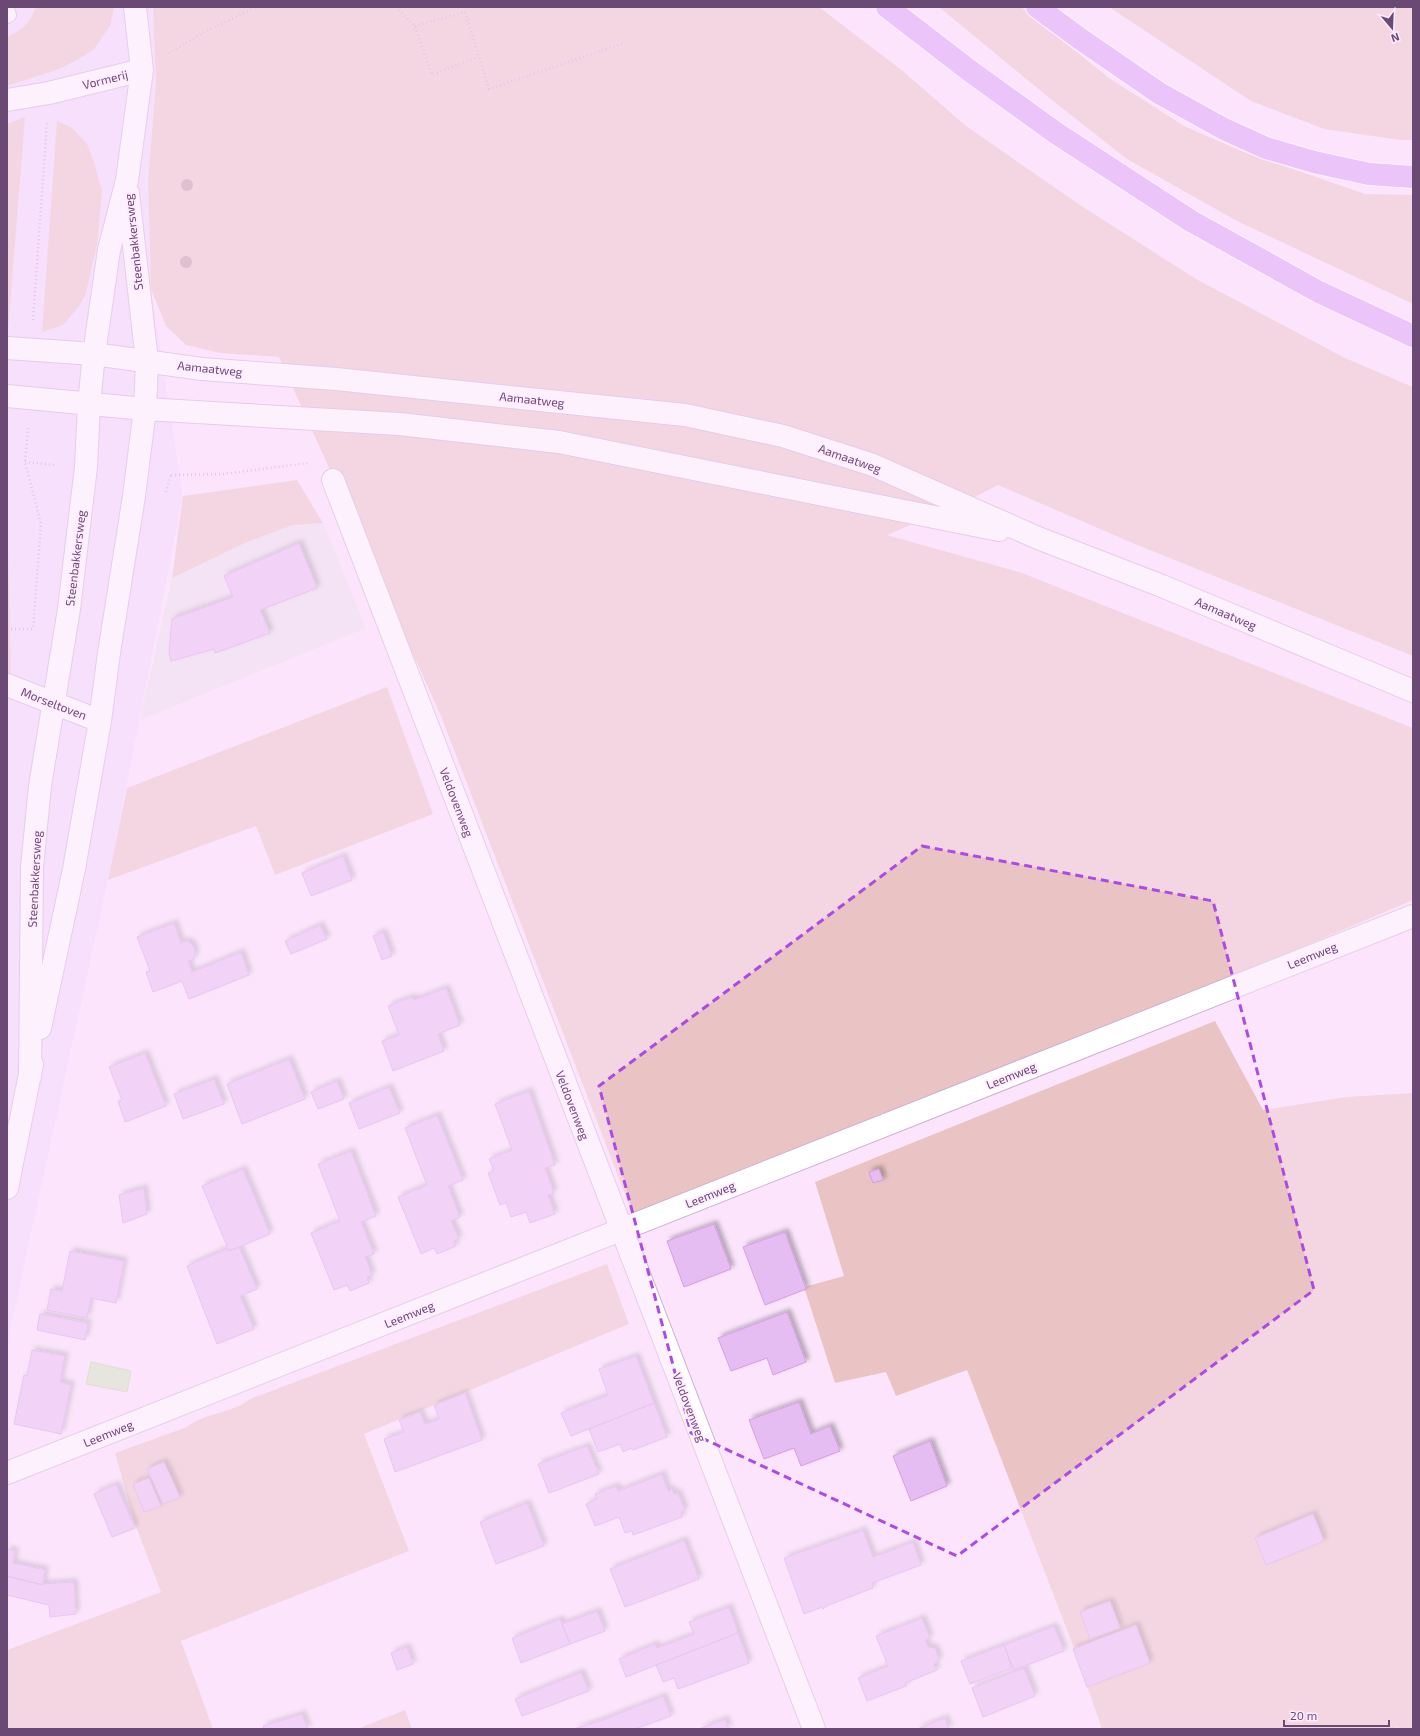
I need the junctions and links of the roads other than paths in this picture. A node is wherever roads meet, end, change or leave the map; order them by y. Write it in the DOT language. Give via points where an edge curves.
graph roads {
  1 [pos="134,7"];
  2 [pos="887,7"];
  3 [pos="1037,7"];
  4 [pos="7,10"];
  5 [pos="7,16"];
  6 [pos="142,70"];
  7 [pos="7,100"];
  8 [pos="1413,177"];
  9 [pos="127,180"];
  10 [pos="1413,336"];
  11 [pos="7,348"];
  12 [pos="94,354"];
  13 [pos="147,361"];
  14 [pos="7,396"];
  15 [pos="88,404"];
  16 [pos="144,409"];
  17 [pos="333,480"];
  18 [pos="1038,538"];
  19 [pos="7,685"];
  20 [pos="1413,691"];
  21 [pos="55,704"];
  22 [pos="100,721"];
  23 [pos="1413,916"];
  24 [pos="30,1077"];
  25 [pos="7,1188"];
  26 [pos="621,1230"];
  27 [pos="7,1473"];
  28 [pos="814,1729"];
  1 -- 6 [label="street, Vormerij"];
  2 -- 10 [label="highway" via="1056,134 1191,221 1319,292"];
  3 -- 8 [label="highway" via="1160,93 1224,129 1266,148 1369,174"];
  4 -- 5 [label="lane"];
  6 -- 7 [label="street, Vormerij" via="49,93"];
  6 -- 9 [label="street"];
  9 -- 12 [label="street, Steenbakkersweg" via="109,250"];
  9 -- 13 [label="street, Steenbakkersweg"];
  11 -- 12 [label="street, Aamaatweg"];
  12 -- 13 [label="street, Aamaatweg"];
  12 -- 15 [label="street, Steenbakkersweg"];
  13 -- 16 [label="street, Steenbakkersweg"];
  13 -- 18 [label="street, Aamaatweg" via="202,369 336,379 685,415 783,436 873,465"];
  14 -- 15 [label="street, Aamaatweg"];
  15 -- 16 [label="street, Aamaatweg"];
  15 -- 21 [label="street, Steenbakkersweg" via="86,467"];
  16 -- 18 [label="street, Aamaatweg" via="399,424 559,442"];
  16 -- 22 [label="street, Steenbakkersweg" via="138,472"];
  17 -- 26 [label="street, Veldovenweg"];
  18 -- 20 [label="street, Aamaatweg" via="1162,586"];
  19 -- 21 [label="street, Morseltoven"];
  21 -- 22 [label="street, Morseltoven"];
  21 -- 24 [label="street, Steenbakkersweg" via="40,786 32,867"];
  22 -- 24 [label="street, Steenbakkersweg" via="74,869"];
  23 -- 26 [label="street, Leemweg"];
  24 -- 25 [label="street, Steenbakkersweg"];
  26 -- 27 [label="street, Leemweg"];
  26 -- 28 [label="street, Veldovenweg"];
}
